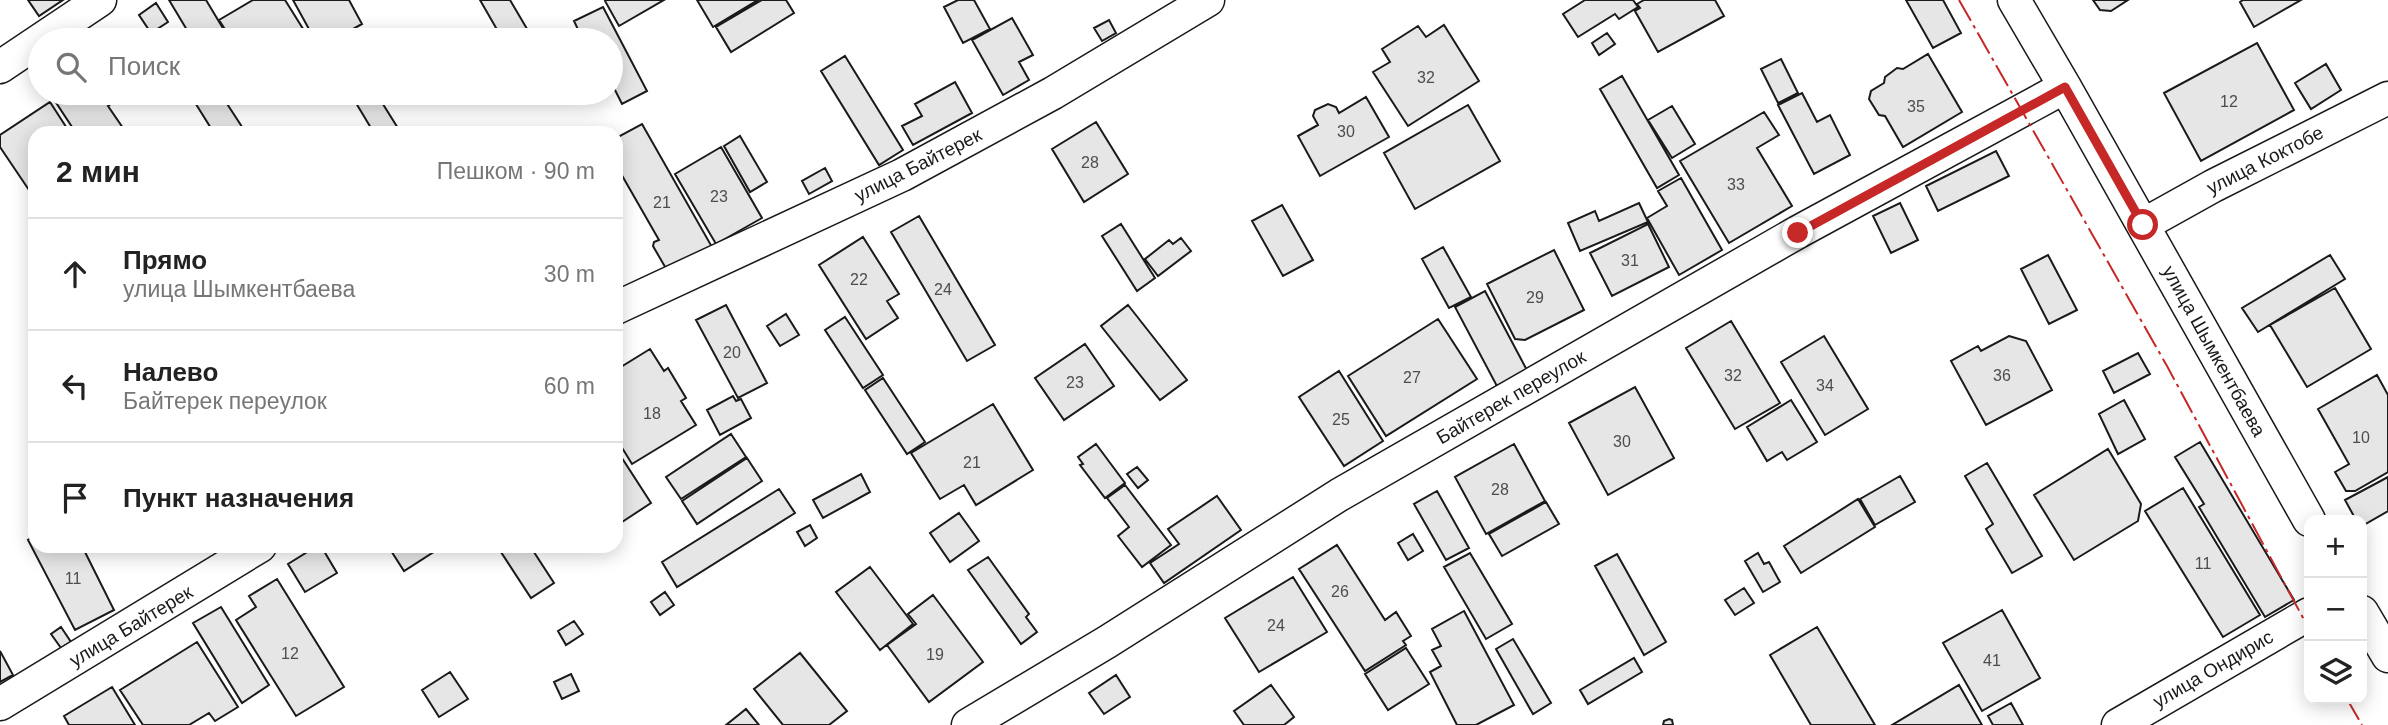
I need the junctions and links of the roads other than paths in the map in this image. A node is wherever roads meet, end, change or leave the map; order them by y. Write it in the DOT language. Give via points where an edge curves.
graph roads {
  1 [pos="100,0"];
  2 [pos="1208,0"];
  3 [pos="2014,0"];
  4 [pos="58,28"];
  5 [pos="28,48"];
  6 [pos="0,67"];
  7 [pos="2065,87"];
  8 [pos="2388,98"];
  9 [pos="2143,225"];
  10 [pos="623,305"];
  11 [pos="2306,515"];
  12 [pos="248,553"];
  13 [pos="2304,617"];
  14 [pos="2367,620"];
  15 [pos="2388,656"];
  16 [pos="0,704"];
  17 [pos="968,725"];
  18 [pos="2118,725"];
  1 -- 4 [label="street"];
  2 -- 10 [label="street, улица Байтерек" via="1053,93 902,175"];
  3 -- 7 [label="street, улица Шымкентбаева"];
  5 -- 6 [label="street"];
  7 -- 9 [label="street, улица Шымкентбаева"];
  7 -- 17 [label="street, Байтерек переулок" via="1798,233 1339,495"];
  8 -- 9 [label="street, улица Коктобе"];
  9 -- 11 [label="street, улица Шымкентбаева"];
  12 -- 16 [label="street, улица Байтерек"];
  13 -- 18 [label="street, улица Ондирис"];
  14 -- 15 [label="street"];
}
